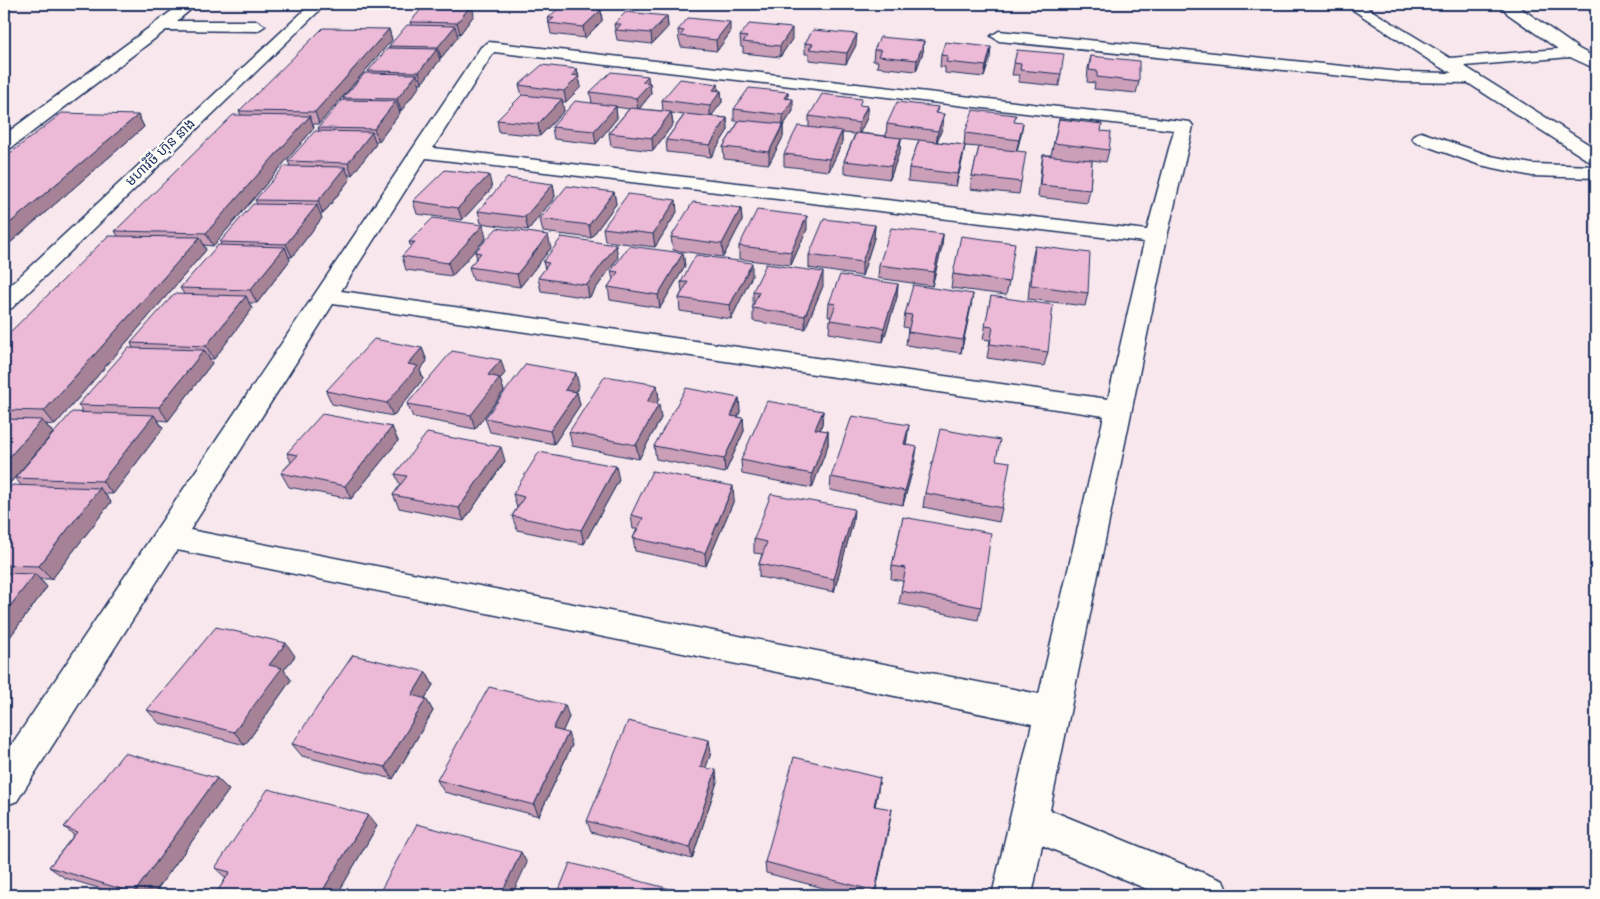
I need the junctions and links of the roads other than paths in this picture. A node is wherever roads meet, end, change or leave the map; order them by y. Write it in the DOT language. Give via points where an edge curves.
graph roads {
  1 [pos="190,4"];
  2 [pos="319,4"];
  3 [pos="1351,4"];
  4 [pos="1508,4"];
  5 [pos="162,25"];
  6 [pos="257,26"];
  7 [pos="999,36"];
  8 [pos="1573,52"];
  9 [pos="1444,63"];
  10 [pos="1596,64"];
  11 [pos="1470,78"];
  12 [pos="1421,138"];
  13 [pos="4,144"];
  14 [pos="421,152"];
  15 [pos="1596,157"];
  16 [pos="1596,172"];
  17 [pos="1156,237"];
  18 [pos="326,296"];
  19 [pos="4,303"];
  20 [pos="1118,409"];
  21 [pos="168,537"];
  22 [pos="1052,712"];
  23 [pos="4,788"];
  24 [pos="1028,820"];
  25 [pos="1012,895"];
  26 [pos="1209,895"];
  1 -- 5 [label="street"];
  2 -- 19 [label="street, មហាវិថី ហ៊ុន នាង"];
  3 -- 9 [label="street"];
  4 -- 8 [label="street" via="1513,11"];
  5 -- 6 [label="street"];
  5 -- 13 [label="street"];
  7 -- 11 [label="street" via="1401,77"];
  8 -- 9 [label="street"];
  8 -- 10 [label="street"];
  9 -- 11 [label="street"];
  11 -- 15 [label="street" via="1537,116"];
  12 -- 16 [label="street" via="1487,161 1532,170"];
  14 -- 17 [label="street"];
  14 -- 17 [label="street" via="489,47 1184,126"];
  14 -- 18 [label="street"];
  17 -- 20 [label="street"];
  18 -- 20 [label="street"];
  18 -- 21 [label="street"];
  20 -- 22 [label="street"];
  21 -- 22 [label="street"];
  21 -- 23 [label="street"];
  22 -- 24 [label="street"];
  24 -- 25 [label="street"];
  24 -- 26 [label="street"];
}
